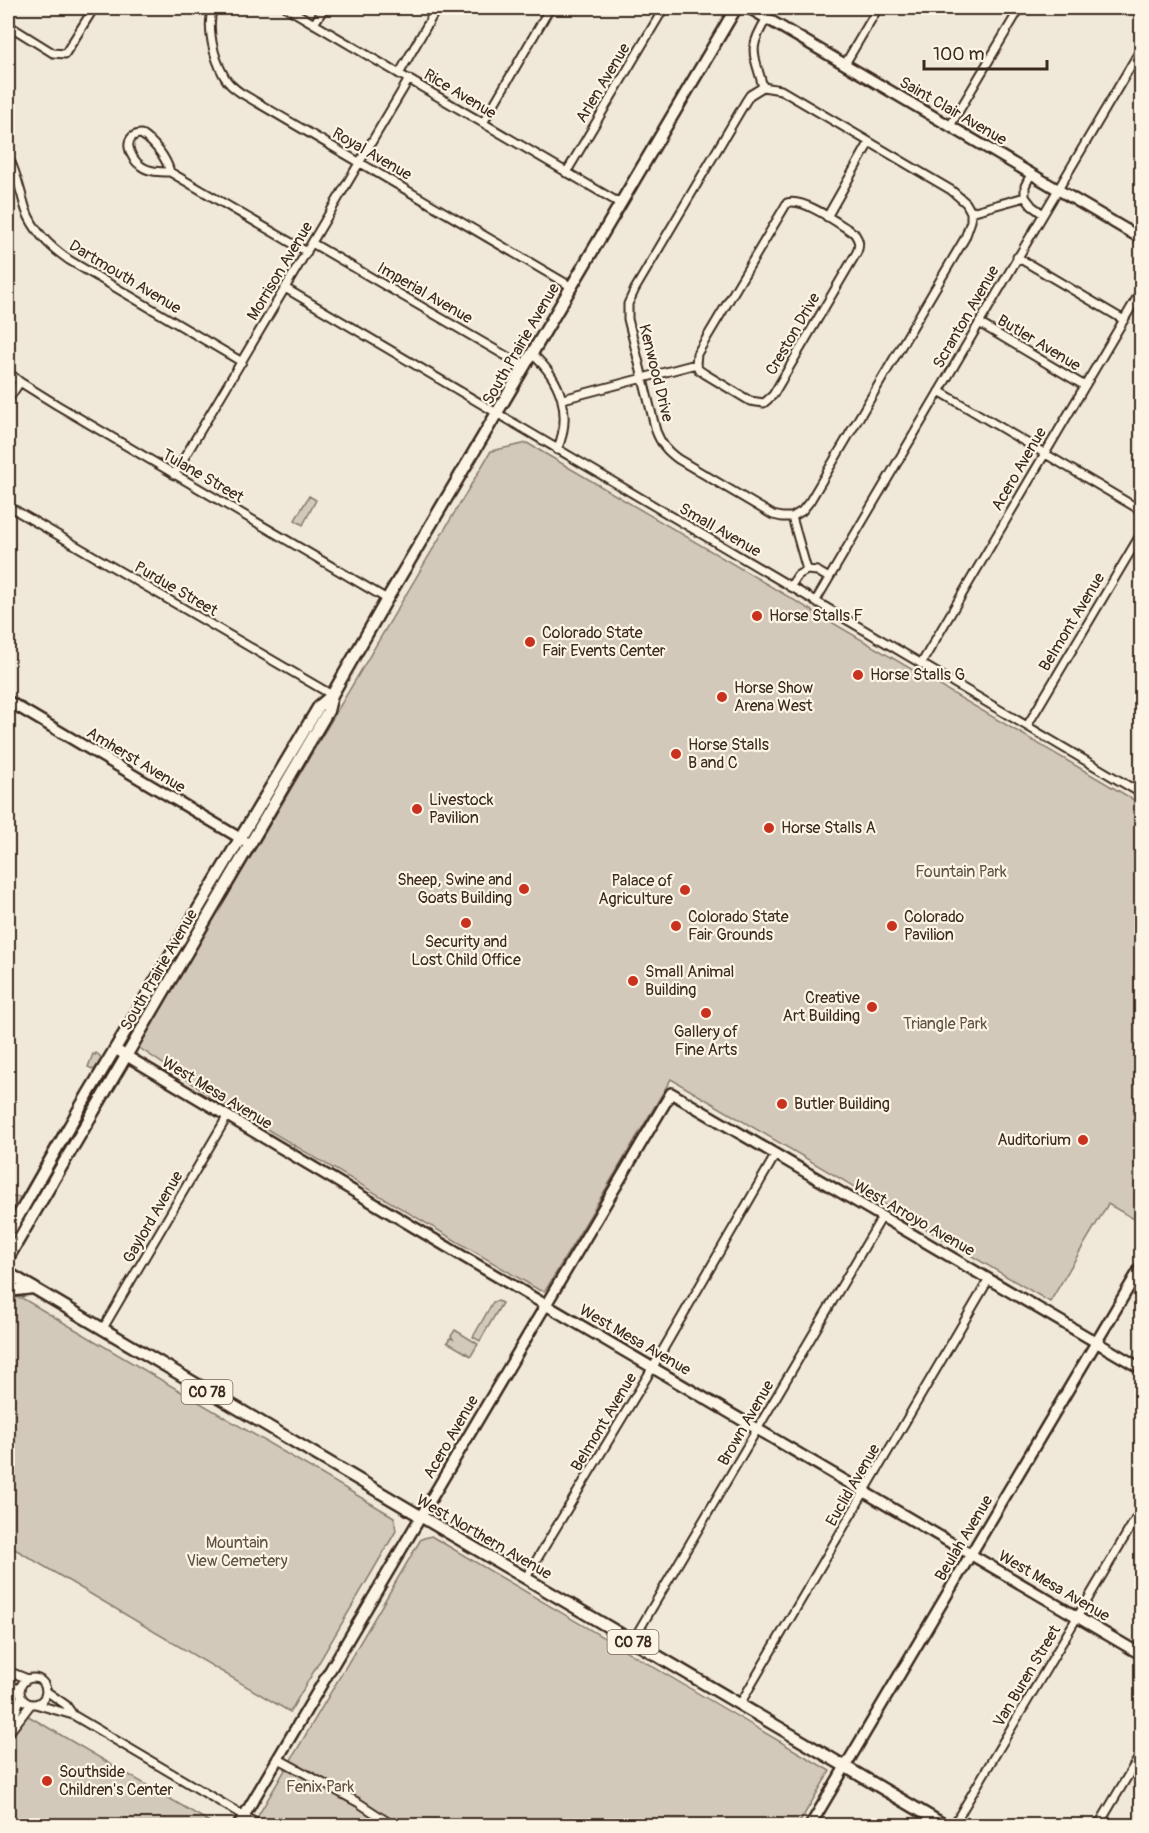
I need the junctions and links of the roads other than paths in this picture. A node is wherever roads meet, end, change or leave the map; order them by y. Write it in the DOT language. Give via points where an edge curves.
graph roads {
  1 [pos="94,8"];
  2 [pos="213,8"];
  3 [pos="287,8"];
  4 [pos="324,8"];
  5 [pos="437,8"];
  6 [pos="550,8"];
  7 [pos="664,8"];
  8 [pos="736,8"];
  9 [pos="749,8"];
  10 [pos="878,8"];
  11 [pos="1020,8"];
  12 [pos="766,18"];
  13 [pos="314,24"];
  14 [pos="8,25"];
  15 [pos="1142,47"];
  16 [pos="845,64"];
  17 [pos="399,74"];
  18 [pos="409,79"];
  19 [pos="763,87"];
  20 [pos="483,123"];
  21 [pos="950,126"];
  22 [pos="869,143"];
  23 [pos="8,156"];
  24 [pos="360,162"];
  25 [pos="170,172"];
  26 [pos="566,173"];
  27 [pos="1031,174"];
  28 [pos="1057,189"];
  29 [pos="1025,197"];
  30 [pos="621,204"];
  31 [pos="971,212"];
  32 [pos="1043,214"];
  33 [pos="827,217"];
  34 [pos="1142,239"];
  35 [pos="312,243"];
  36 [pos="307,252"];
  37 [pos="1017,257"];
  38 [pos="572,287"];
  39 [pos="285,288"];
  40 [pos="1142,289"];
  41 [pos="1124,320"];
  42 [pos="979,323"];
  43 [pos="532,354"];
  44 [pos="242,362"];
  45 [pos="696,364"];
  46 [pos="525,367"];
  47 [pos="8,372"];
  48 [pos="643,378"];
  49 [pos="20,382"];
  50 [pos="1085,386"];
  51 [pos="939,391"];
  52 [pos="563,399"];
  53 [pos="8,400"];
  54 [pos="497,414"];
  55 [pos="557,450"];
  56 [pos="1045,454"];
  57 [pos="174,475"];
  58 [pos="8,506"];
  59 [pos="1142,511"];
  60 [pos="792,517"];
  61 [pos="1142,532"];
  62 [pos="807,570"];
  63 [pos="829,578"];
  64 [pos="790,587"];
  65 [pos="387,599"];
  66 [pos="815,602"];
  67 [pos="921,664"];
  68 [pos="332,695"];
  69 [pos="8,701"];
  70 [pos="1027,726"];
  71 [pos="1142,776"];
  72 [pos="1134,789"];
  73 [pos="1142,794"];
  74 [pos="240,838"];
  75 [pos="250,844"];
  76 [pos="115,1049"];
  77 [pos="126,1056"];
  78 [pos="670,1093"];
  79 [pos="227,1117"];
  80 [pos="776,1154"];
  81 [pos="21,1211"];
  82 [pos="882,1217"];
  83 [pos="8,1222"];
  84 [pos="8,1234"];
  85 [pos="8,1258"];
  86 [pos="1142,1264"];
  87 [pos="8,1274"];
  88 [pos="989,1279"];
  89 [pos="33,1288"];
  90 [pos="8,1291"];
  91 [pos="547,1305"];
  92 [pos="102,1330"];
  93 [pos="1096,1342"];
  94 [pos="653,1367"];
  95 [pos="1142,1369"];
  96 [pos="759,1430"];
  97 [pos="865,1491"];
  98 [pos="1142,1508"];
  99 [pos="421,1518"];
  100 [pos="971,1555"];
  101 [pos="525,1579"];
  102 [pos="1078,1617"];
  103 [pos="633,1642"];
  104 [pos="1142,1655"];
  105 [pos="8,1671"];
  106 [pos="28,1679"];
  107 [pos="8,1682"];
  108 [pos="46,1691"];
  109 [pos="21,1694"];
  110 [pos="33,1704"];
  111 [pos="740,1704"];
  112 [pos="73,1715"];
  113 [pos="9,1732"];
  114 [pos="1142,1752"];
  115 [pos="277,1758"];
  116 [pos="844,1766"];
  117 [pos="243,1816"];
  118 [pos="238,1826"];
  119 [pos="261,1826"];
  120 [pos="394,1826"];
  121 [pos="810,1826"];
  122 [pos="946,1826"];
  123 [pos="954,1826"];
  124 [pos="1098,1826"];
  1 -- 14 [label="street" via="65,54 53,53"];
  2 -- 24 [label="street, Royal Avenue" via="210,29 230,85"];
  3 -- 13 [label="street, Rice Avenue"];
  4 -- 13 [label="street"];
  5 -- 17 [label="street"];
  6 -- 20 [label="street"];
  7 -- 26 [label="street, Arlen Avenue"];
  8 -- 30 [label="main road, South Prairie Avenue"];
  9 -- 12 [label="street, Saint Clair Avenue"];
  10 -- 16 [label="street"];
  11 -- 21 [label="street"];
  12 -- 16 [label="street, Saint Clair Avenue"];
  12 -- 19 [label="street" via="753,48"];
  13 -- 17 [label="street, Rice Avenue"];
  15 -- 28 [label="street, Scranton Avenue"];
  16 -- 21 [label="street, Saint Clair Avenue"];
  17 -- 18 [label="street, Rice Avenue"];
  18 -- 20 [label="street, Rice Avenue"];
  18 -- 24 [label="street, Morrison Avenue"];
  19 -- 22 [label="street" via="781,90"];
  19 -- 48 [label="street, Kenwood Drive" via="746,101 628,304"];
  20 -- 26 [label="street, Rice Avenue"];
  21 -- 27 [label="street, Saint Clair Avenue"];
  22 -- 31 [label="street" via="951,190"];
  22 -- 33 [label="street"];
  23 -- 44 [label="street, Dartmouth Avenue" via="33,224 54,249"];
  24 -- 35 [label="street, Morrison Avenue"];
  24 -- 38 [label="street, Royal Avenue"];
  25 -- 25 [label="street" via="168,163 148,138 141,134 132,137 128,148 136,162 148,170"];
  25 -- 36 [label="street"];
  26 -- 30 [label="street, Rice Avenue"];
  27 -- 28 [label="street, Saint Clair Avenue"];
  27 -- 29 [label="street" via="1024,186"];
  28 -- 32 [label="street, Scranton Avenue"];
  28 -- 34 [label="street, Saint Clair Avenue"];
  29 -- 31 [label="street"];
  29 -- 32 [label="street"];
  30 -- 38 [label="main road, South Prairie Avenue"];
  31 -- 60 [label="street" via="965,238 810,501"];
  32 -- 37 [label="street, Scranton Avenue"];
  33 -- 45 [label="street, Creston Drive" via="797,201 787,203 697,354"];
  33 -- 45 [label="street, Creston Drive" via="854,233 859,248 769,400 750,401 699,370"];
  35 -- 36 [label="street, Morrison Avenue"];
  35 -- 46 [label="street, Imperial Avenue"];
  36 -- 39 [label="street, Morrison Avenue"];
  37 -- 41 [label="street"];
  37 -- 42 [label="street, Scranton Avenue"];
  38 -- 43 [label="main road, South Prairie Avenue"];
  39 -- 44 [label="street, Morrison Avenue"];
  39 -- 54 [label="street, Small Avenue"];
  40 -- 41 [label="street, Acero Avenue"];
  41 -- 50 [label="street, Acero Avenue"];
  42 -- 50 [label="street, Butler Avenue"];
  42 -- 51 [label="street, Scranton Avenue"];
  43 -- 46 [label="main road, South Prairie Avenue"];
  43 -- 52 [label="street" via="549,372"];
  44 -- 57 [label="street, Morrison Avenue"];
  45 -- 48 [label="street"];
  46 -- 54 [label="main road, South Prairie Avenue"];
  47 -- 49 [label="street, Tulane Street"];
  48 -- 52 [label="street"];
  48 -- 60 [label="street, Kenwood Drive" via="659,441 666,450 773,515"];
  49 -- 53 [label="street"];
  49 -- 57 [label="street, Tulane Street"];
  50 -- 56 [label="street, Acero Avenue"];
  51 -- 56 [label="street"];
  51 -- 63 [label="street, Scranton Avenue"];
  52 -- 55 [label="street" via="565,423"];
  54 -- 55 [label="street, Small Avenue"];
  54 -- 65 [label="main road, South Prairie Avenue"];
  55 -- 64 [label="street, Small Avenue"];
  56 -- 59 [label="street"];
  56 -- 67 [label="street, Acero Avenue"];
  57 -- 65 [label="street, Tulane Street"];
  58 -- 68 [label="street, Purdue Street"];
  60 -- 62 [label="street"];
  61 -- 70 [label="street, Belmont Avenue"];
  62 -- 63 [label="street"];
  62 -- 64 [label="street"];
  63 -- 66 [label="street, Scranton Avenue"];
  64 -- 66 [label="street, Small Avenue"];
  65 -- 68 [label="main road, South Prairie Avenue"];
  66 -- 67 [label="street, Small Avenue"];
  67 -- 70 [label="street, Small Avenue"];
  68 -- 74 [label="main road, South Prairie Avenue" via="319,706"];
  68 -- 75 [label="main road, South Prairie Avenue" via="328,711"];
  69 -- 74 [label="street, Amherst Avenue"];
  70 -- 72 [label="street, Small Avenue"];
  71 -- 72 [label="street"];
  72 -- 73 [label="street, Small Avenue"];
  74 -- 75 [label="street, Amherst Avenue"];
  74 -- 76 [label="main road, South Prairie Avenue"];
  75 -- 77 [label="main road, South Prairie Avenue"];
  76 -- 77 [label="street, West Mesa Avenue"];
  76 -- 81 [label="main road, South Prairie Avenue"];
  77 -- 79 [label="street, West Mesa Avenue"];
  77 -- 85 [label="main road, South Prairie Avenue"];
  78 -- 80 [label="street, West Arroyo Avenue"];
  78 -- 91 [label="street, Acero Avenue"];
  79 -- 91 [label="street, West Mesa Avenue"];
  79 -- 92 [label="street, Gaylord Avenue"];
  80 -- 82 [label="street, West Arroyo Avenue"];
  80 -- 94 [label="street, Belmont Avenue"];
  81 -- 83 [label="main road"];
  81 -- 84 [label="main road, South Prairie Avenue"];
  82 -- 88 [label="street, West Arroyo Avenue"];
  82 -- 96 [label="street, Brown Avenue"];
  86 -- 93 [label="street, Beulah Avenue"];
  87 -- 89 [label="main road, West Northern Avenue / CO 78"];
  88 -- 93 [label="street, West Arroyo Avenue"];
  88 -- 97 [label="street, Euclid Avenue"];
  89 -- 90 [label="main road"];
  89 -- 92 [label="main road, West Northern Avenue / CO 78"];
  91 -- 94 [label="street, West Mesa Avenue"];
  91 -- 99 [label="street, Acero Avenue"];
  92 -- 99 [label="main road, West Northern Avenue / CO 78"];
  93 -- 95 [label="street, West Arroyo Avenue"];
  93 -- 100 [label="street, Beulah Avenue"];
  94 -- 96 [label="street, West Mesa Avenue"];
  94 -- 101 [label="street, Belmont Avenue"];
  96 -- 97 [label="street, West Mesa Avenue"];
  96 -- 103 [label="street, Brown Avenue"];
  97 -- 100 [label="street, West Mesa Avenue"];
  97 -- 111 [label="street, Euclid Avenue"];
  98 -- 102 [label="street, Van Buren Street"];
  99 -- 101 [label="main road, West Northern Avenue / CO 78"];
  99 -- 115 [label="street, Acero Avenue"];
  100 -- 102 [label="street, West Mesa Avenue"];
  100 -- 116 [label="street, Beulah Avenue"];
  101 -- 103 [label="main road, West Northern Avenue / CO 78"];
  102 -- 104 [label="street, West Mesa Avenue"];
  102 -- 123 [label="street, Van Buren Street"];
  103 -- 111 [label="main road, West Northern Avenue / CO 78"];
  105 -- 106 [label="street"];
  106 -- 108 [label="street" via="40,1680"];
  106 -- 109 [label="street" via="22,1684"];
  107 -- 109 [label="street"];
  108 -- 110 [label="street" via="44,1698"];
  108 -- 112 [label="street"];
  109 -- 110 [label="street"];
  109 -- 113 [label="street"];
  110 -- 112 [label="street"];
  110 -- 113 [label="street"];
  111 -- 116 [label="main road, West Northern Avenue / CO 78"];
  112 -- 117 [label="street"];
  114 -- 124 [label="street"];
  115 -- 117 [label="street, Acero Avenue"];
  115 -- 120 [label="street"];
  116 -- 121 [label="street, Beulah Avenue"];
  116 -- 122 [label="main road, West Northern Avenue / CO 78"];
  117 -- 118 [label="street, Acero Avenue"];
  117 -- 119 [label="street"];
}
